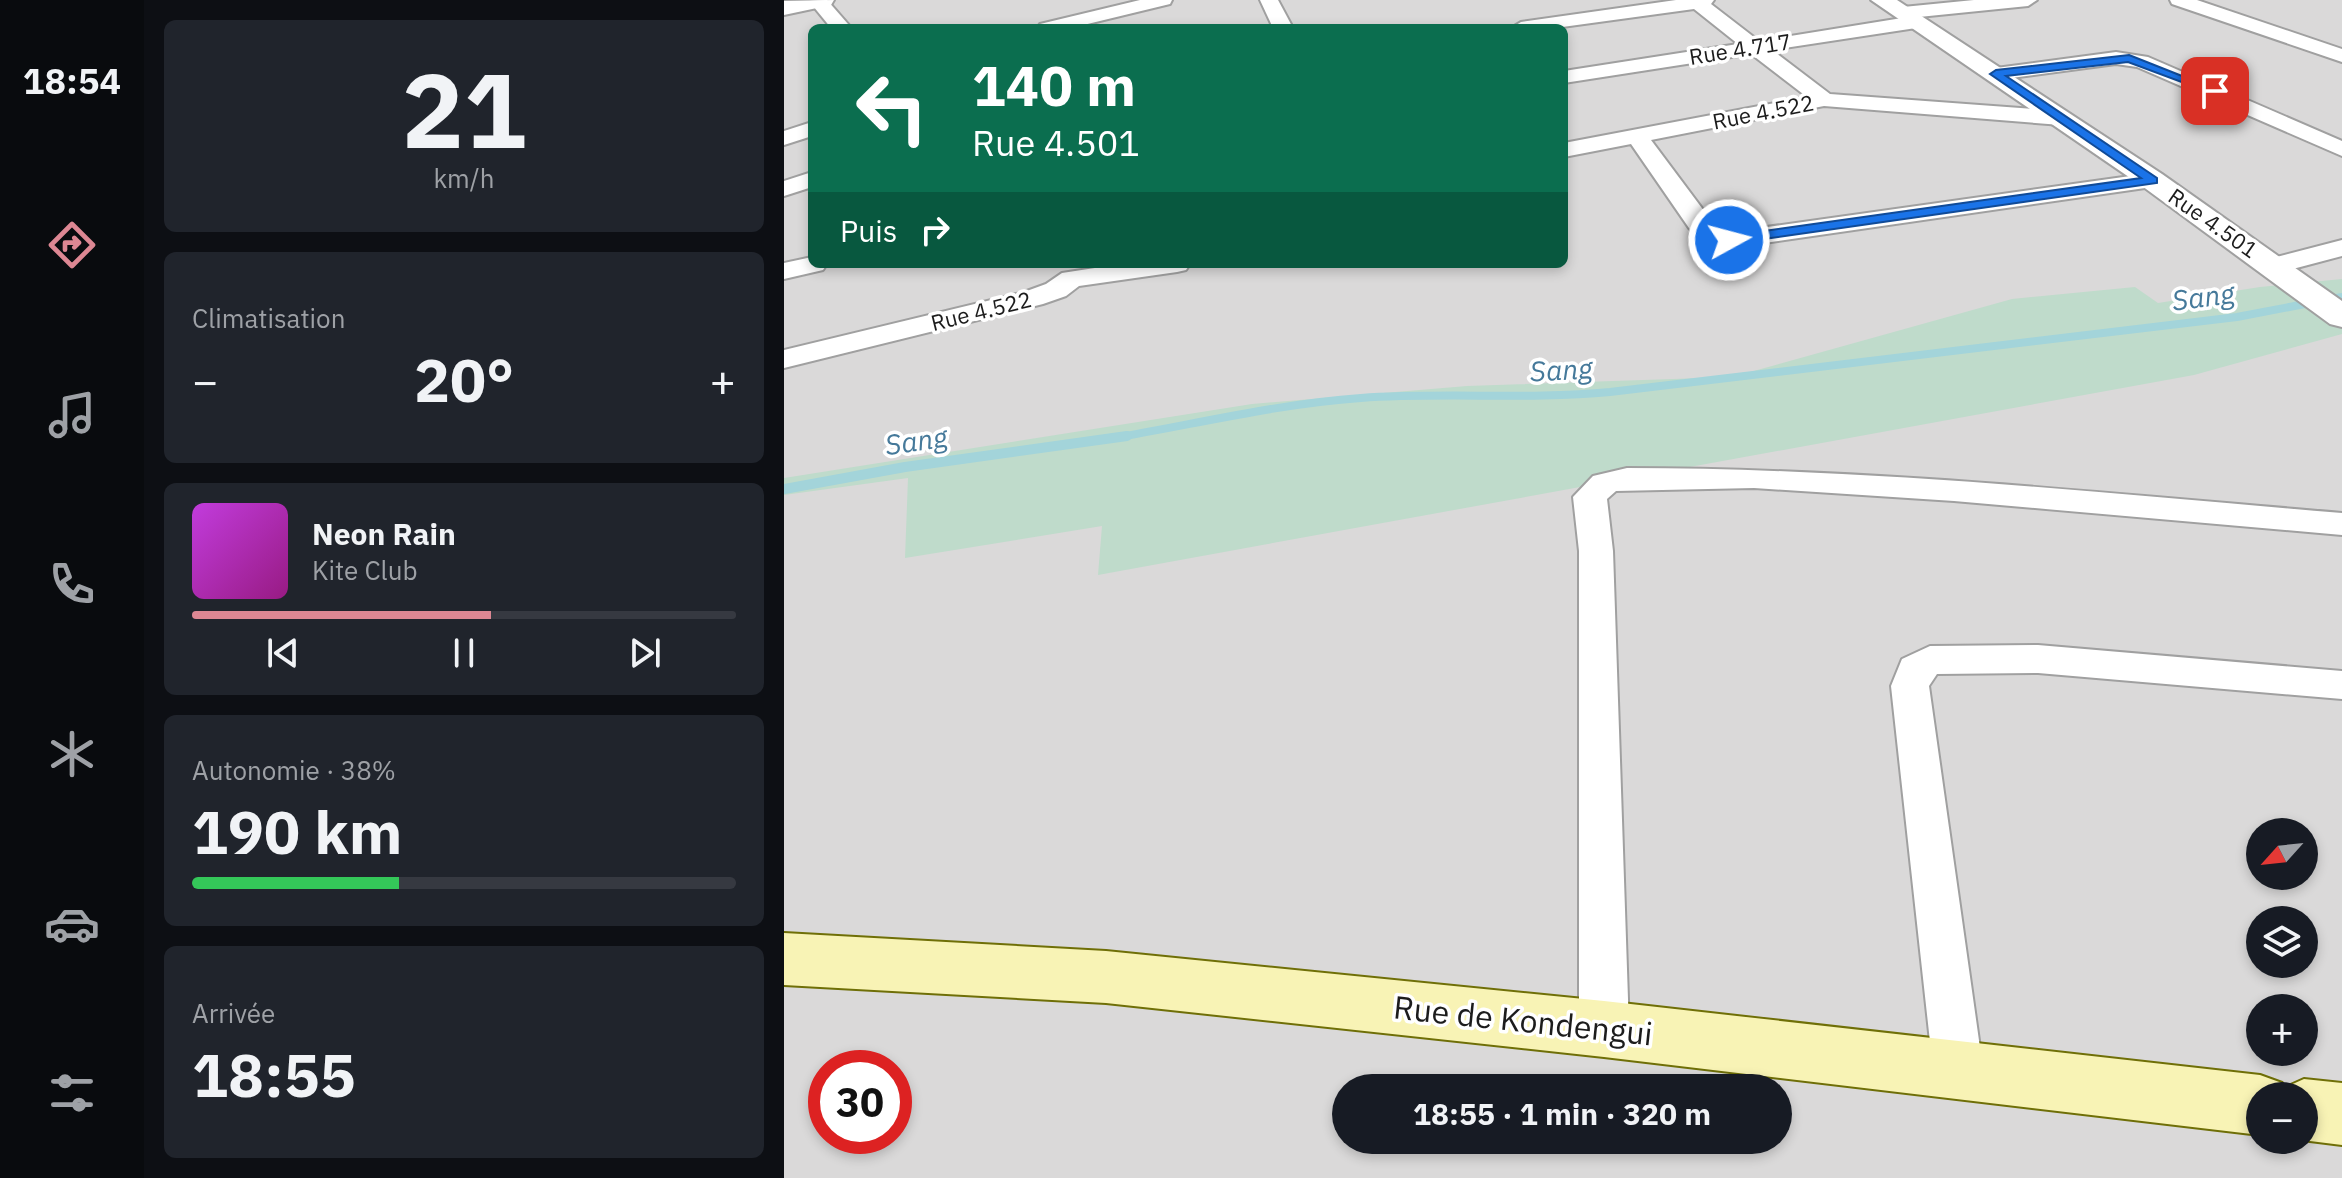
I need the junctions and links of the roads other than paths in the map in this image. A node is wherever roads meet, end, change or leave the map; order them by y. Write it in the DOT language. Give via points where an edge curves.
graph roads {
  1 [pos="820,0"];
  2 [pos="1163,0"];
  3 [pos="1269,0"];
  4 [pos="2028,0"];
  5 [pos="2179,0"];
  6 [pos="1702,1"];
  7 [pos="784,8"];
  8 [pos="1900,12"];
  9 [pos="838,24"];
  10 [pos="1064,24"];
  11 [pos="1281,24"];
  12 [pos="1545,24"];
  13 [pos="1754,48"];
  14 [pos="2342,56"];
  15 [pos="1996,74"];
  16 [pos="1568,76"];
  17 [pos="1824,100"];
  18 [pos="2061,118"];
  19 [pos="808,130"];
  20 [pos="1637,136"];
  21 [pos="784,138"];
  22 [pos="1568,149"];
  23 [pos="2342,149"];
  24 [pos="808,180"];
  25 [pos="2152,180"];
  26 [pos="784,189"];
  27 [pos="2342,248"];
  28 [pos="808,265"];
  29 [pos="2274,266"];
  30 [pos="1123,268"];
  31 [pos="784,271"];
  32 [pos="1069,272"];
  33 [pos="2342,317"];
  34 [pos="784,359"];
  35 [pos="2342,524"];
  36 [pos="2342,685"];
  37 [pos="784,959"];
  38 [pos="1604,1029"];
  39 [pos="1958,1069"];
  40 [pos="2246,1103"];
  41 [pos="2318,1111"];
  42 [pos="2342,1114"];
  1 -- 7 [label="street"];
  1 -- 9 [label="street"];
  2 -- 10 [label="street"];
  3 -- 11 [label="street"];
  4 -- 8 [label="street, Rue 4.717"];
  5 -- 14 [label="street"];
  6 -- 12 [label="street"];
  6 -- 13 [label="street"];
  8 -- 13 [label="street, Rue 4.717"];
  8 -- 15 [label="street, Rue 4.501"];
  13 -- 16 [label="street, Rue 4.717"];
  13 -- 17 [label="street"];
  15 -- 18 [label="street, Rue 4.501"];
  15 -- 23 [label="street" via="2116,58 2141,61"];
  17 -- 18 [label="street, Rue 4.522"];
  17 -- 20 [label="street, Rue 4.522"];
  18 -- 25 [label="street, Rue 4.501"];
  19 -- 21 [label="street"];
  20 -- 22 [label="street, Rue 4.522"];
  20 -- 25 [label="street" via="1698,223 1729,240"];
  24 -- 26 [label="street"];
  25 -- 29 [label="street, Rue 4.501"];
  27 -- 29 [label="street"];
  28 -- 31 [label="street"];
  29 -- 33 [label="street, Rue 4.501"];
  30 -- 32 [label="street, Rue 4.522"];
  32 -- 34 [label="street, Rue 4.522" via="1056,290 1033,298"];
  35 -- 38 [label="street" via="1754,478 1627,478 1605,483 1590,497 1596,551"];
  36 -- 39 [label="street" via="2038,659 1930,660 1916,669 1910,686"];
  37 -- 38 [label="main road, Rue de Kondengui" via="1106,977"];
  38 -- 39 [label="main road, Rue de Kondengui"];
  39 -- 40 [label="main road, Rue de Kondengui"];
  41 -- 42 [label="main road"];
}
